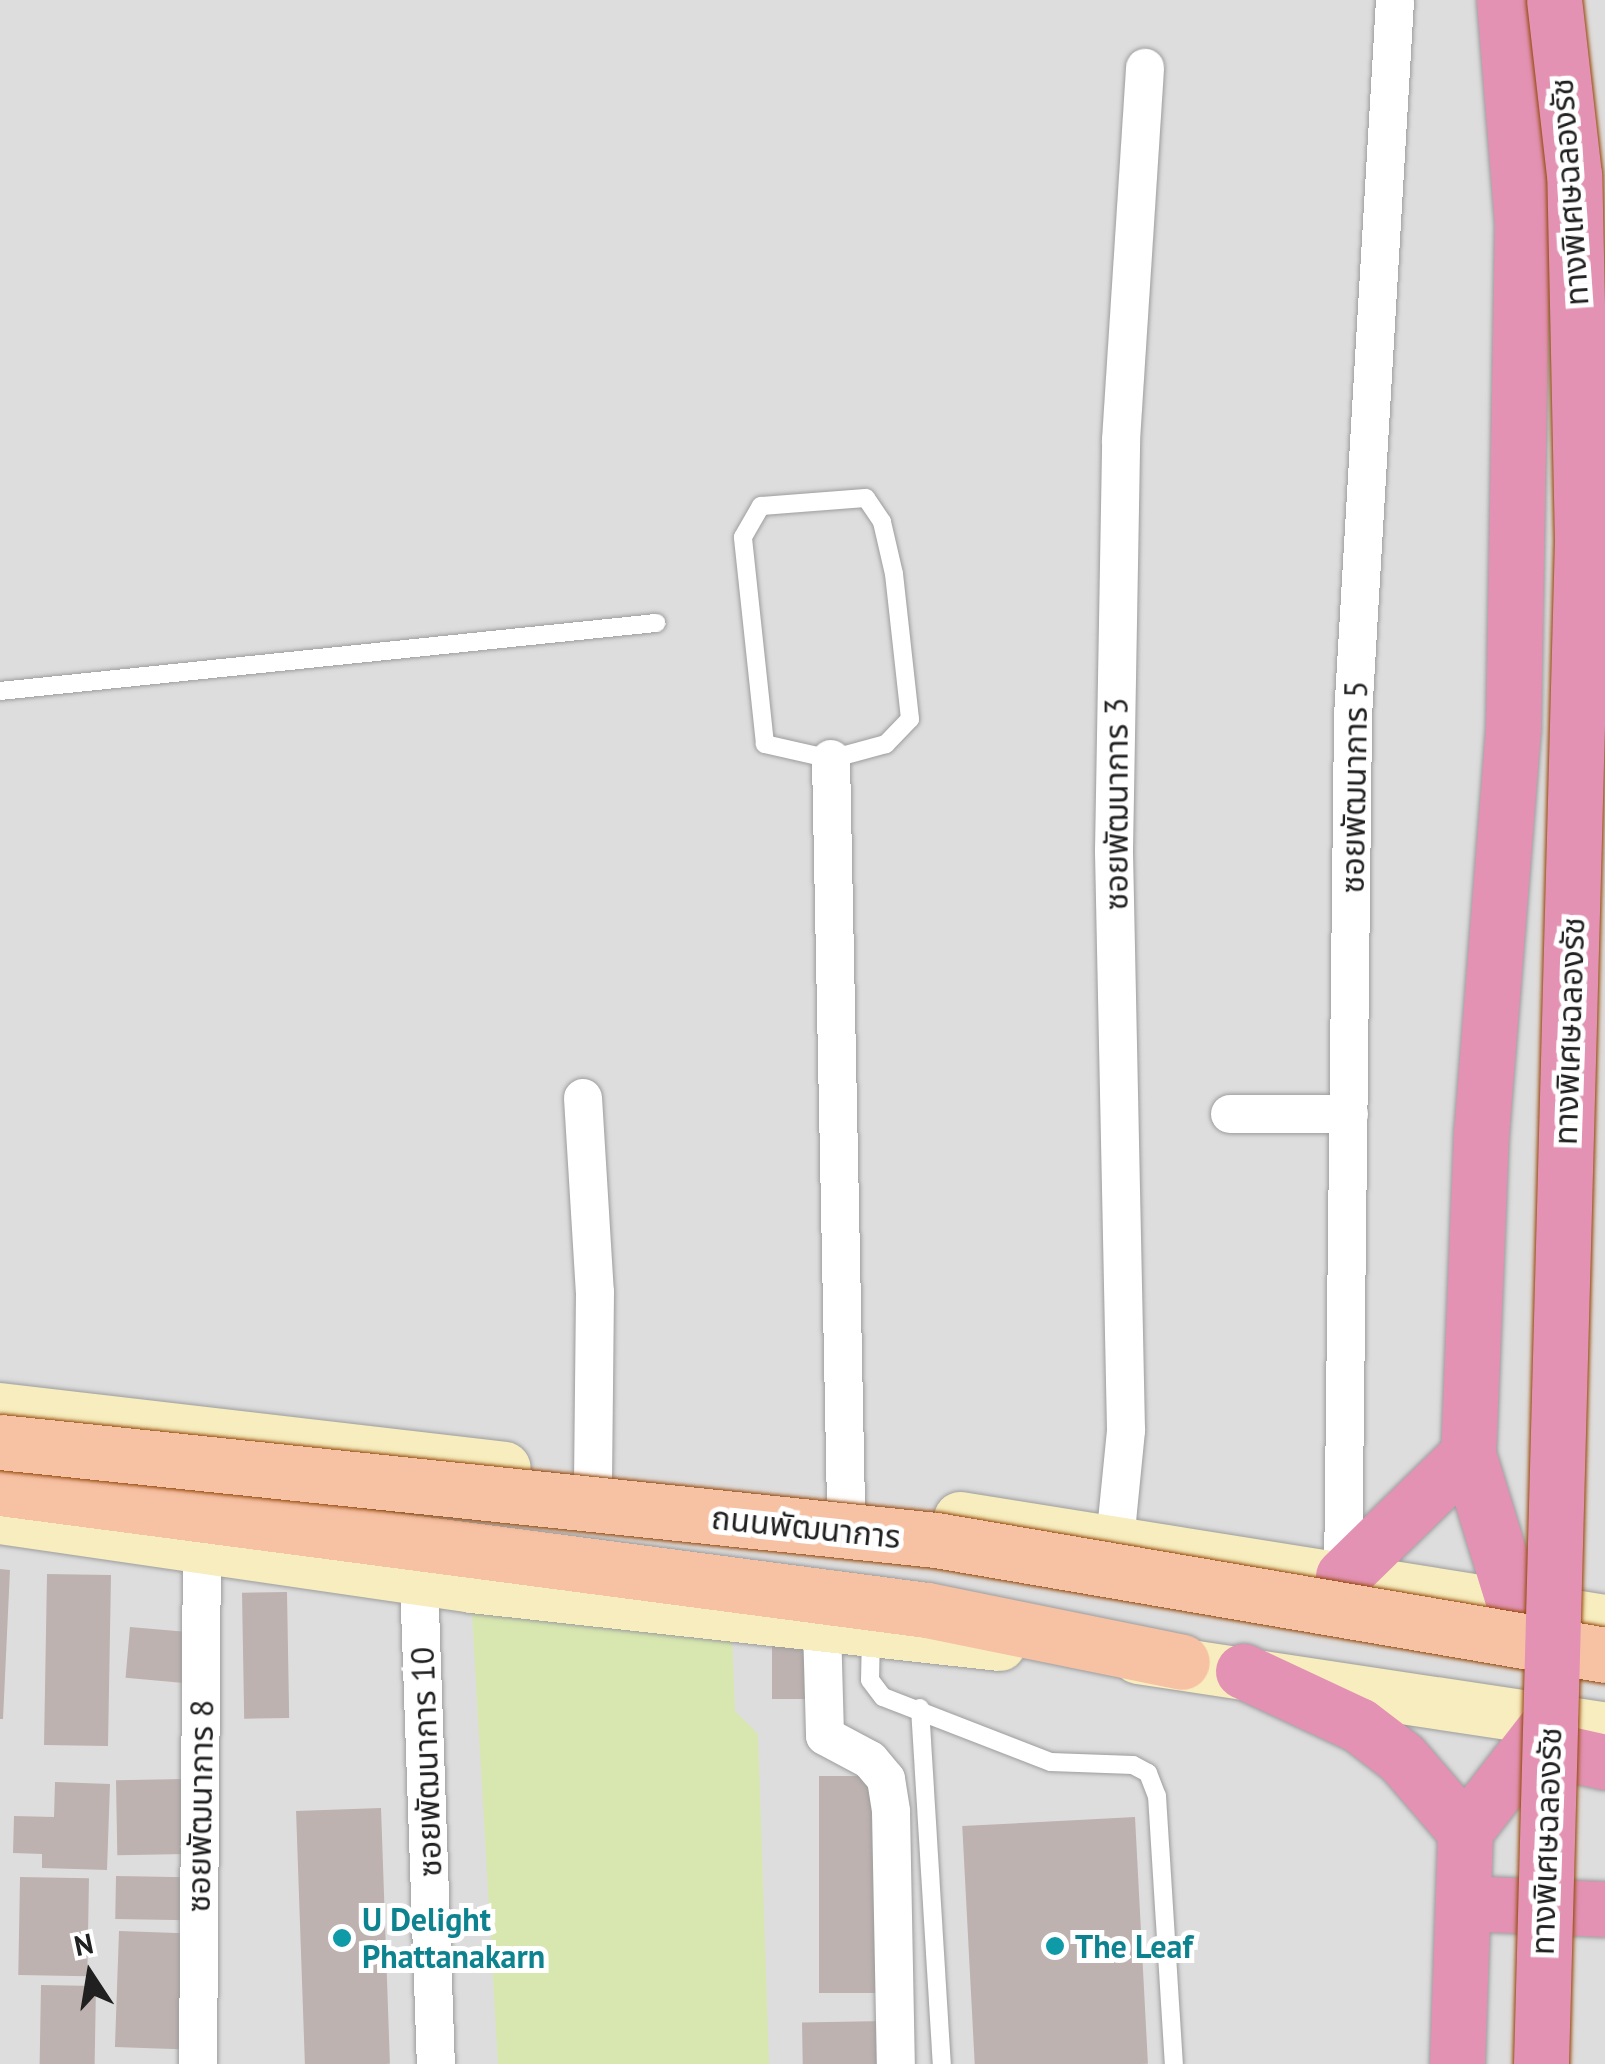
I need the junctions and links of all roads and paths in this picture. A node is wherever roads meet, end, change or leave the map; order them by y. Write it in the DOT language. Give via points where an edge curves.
graph roads {
  1 [pos="1396,0"];
  2 [pos="1504,0"];
  3 [pos="1554,0"];
  4 [pos="1145,68"];
  5 [pos="656,622"];
  6 [pos="0,691"];
  7 [pos="830,759"];
  8 [pos="583,1098"];
  9 [pos="1230,1114"];
  10 [pos="1349,1114"];
  11 [pos="0,1409"];
  12 [pos="0,1442"];
  13 [pos="1468,1454"];
  14 [pos="592,1478"];
  15 [pos="0,1488"];
  16 [pos="846,1507"];
  17 [pos="0,1518"];
  18 [pos="1116,1541"];
  19 [pos="202,1548"];
  20 [pos="1342,1576"];
  21 [pos="420,1580"];
  22 [pos="1516,1607"];
  23 [pos="1605,1621"];
  24 [pos="846,1630"];
  25 [pos="1182,1662"];
  26 [pos="1243,1671"];
  27 [pos="920,1708"];
  28 [pos="1593,1710"];
  29 [pos="1465,1831"];
  30 [pos="1463,1903"];
  31 [pos="1605,1910"];
  32 [pos="198,2064"];
  33 [pos="436,2064"];
  34 [pos="896,2064"];
  35 [pos="942,2064"];
  36 [pos="1174,2064"];
  37 [pos="1457,2064"];
  38 [pos="1542,2064"];
  1 -- 10 [label="street, ซอยพัฒนาการ 5" via="1353,716"];
  2 -- 13 [label="highway" via="1522,222 1513,728 1480,1133"];
  3 -- 38 [label="highway, ทางพิเศษฉลองรัช, bridge" via="1574,175 1582,544"];
  4 -- 18 [label="street, ซอยพัฒนาการ 3" via="1120,440 1114,850 1126,1430"];
  5 -- 6 [label="lane"];
  7 -- 7 [label="lane" via="765,744 743,536 761,506 866,498 882,522 894,574 910,719 886,744"];
  7 -- 16 [label="street"];
  8 -- 14 [label="street" via="595,1292"];
  9 -- 10 [label="street"];
  10 -- 20 [label="street, ซอยพัฒนาการ 5"];
  11 -- 14 [label="main road, ถนนพัฒนาการ"];
  12 -- 28 [label="main road, ถนนพัฒนาการ, bridge" via="936,1540"];
  13 -- 20 [label="highway"];
  13 -- 22 [label="highway"];
  14 -- 16 [label="main road, ถนนพัฒนาการ"];
  15 -- 25 [label="main road, ถนนพัฒนาการ" via="927,1610"];
  16 -- 18 [label="main road, ถนนพัฒนาการ"];
  17 -- 19 [label="main road, ถนนพัฒนาการ"];
  18 -- 20 [label="main road, ถนนพัฒนาการ"];
  19 -- 21 [label="main road, ถนนพัฒนาการ"];
  19 -- 32 [label="street, ซอยพัฒนาการ 8"];
  20 -- 22 [label="main road, ถนนพัฒนาการ"];
  21 -- 24 [label="main road, ถนนพัฒนาการ"];
  21 -- 33 [label="street, ซอยพัฒนาการ 10"];
  22 -- 23 [label="main road, ถนนพัฒนาการ"];
  22 -- 28 [label="main road"];
  24 -- 25 [label="main road, ถนนพัฒนาการ"];
  24 -- 27 [label="lane" via="873,1687"];
  24 -- 34 [label="street" via="825,1736 870,1760 888,1796"];
  25 -- 26 [label="main road, ถนนพัฒนาการ"];
  26 -- 28 [label="main road, ถนนพัฒนาการ"];
  26 -- 29 [label="highway" via="1359,1724 1402,1758"];
  27 -- 35 [label="lane"];
  27 -- 36 [label="lane" via="1051,1762 1133,1765 1148,1773 1157,1796"];
  28 -- 29 [label="highway" via="1565,1754 1516,1765"];
  29 -- 30 [label="highway"];
  30 -- 31 [label="highway"];
  30 -- 37 [label="highway"];
}
